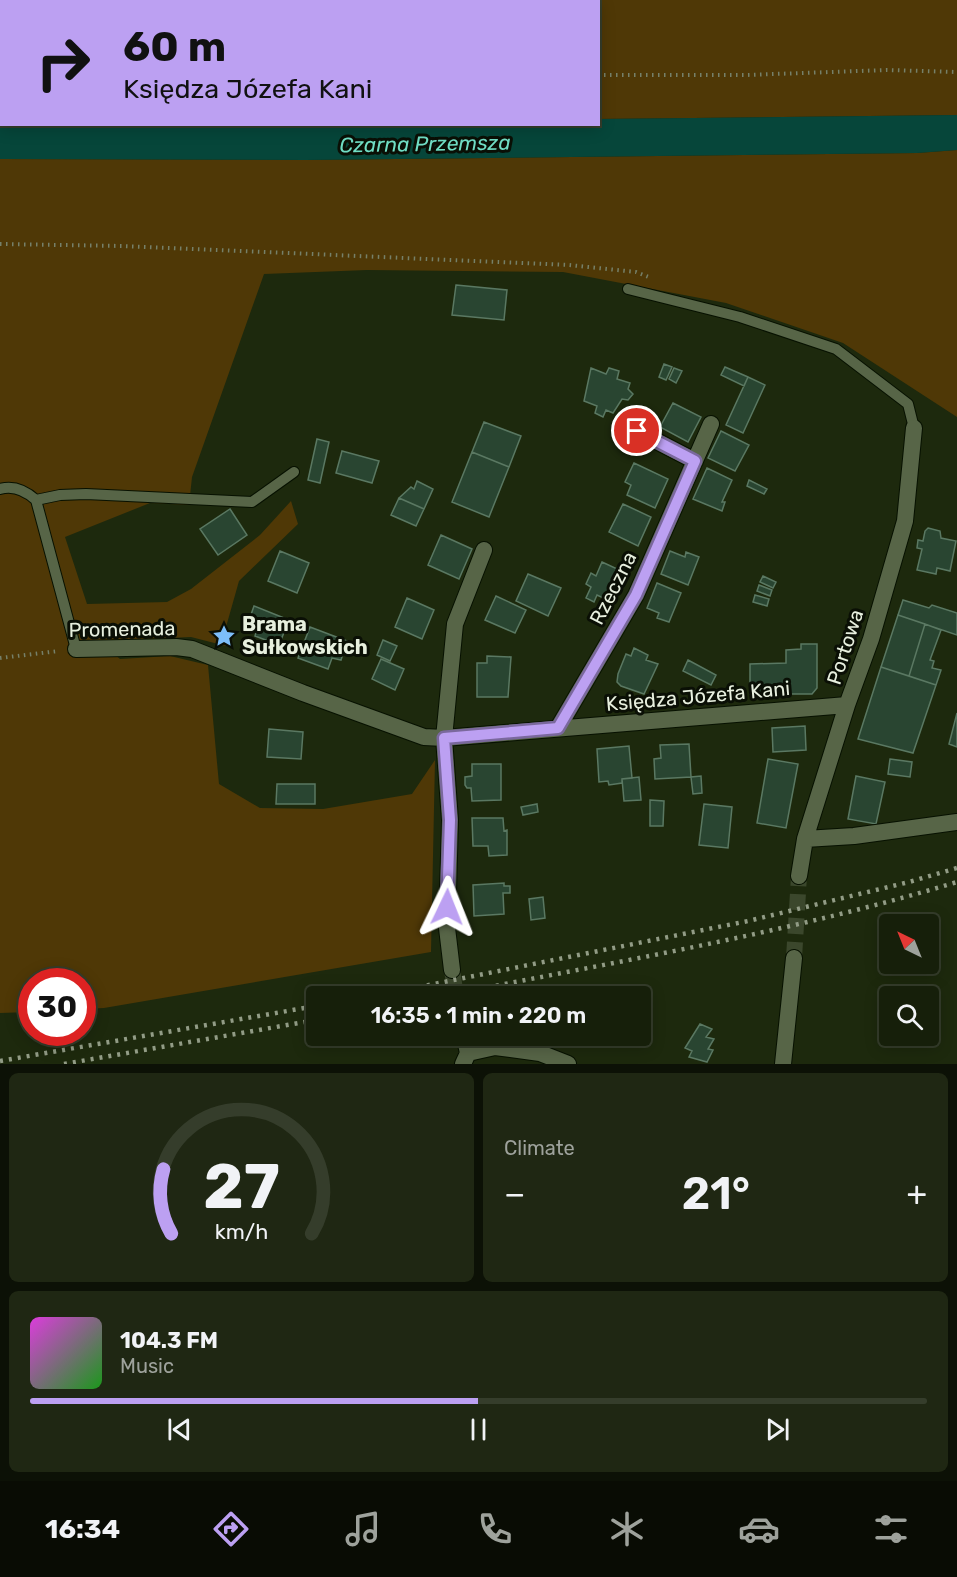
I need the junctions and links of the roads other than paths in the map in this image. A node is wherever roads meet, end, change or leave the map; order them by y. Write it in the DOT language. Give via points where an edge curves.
graph roads {
  1 [pos="628,288"];
  2 [pos="711,424"];
  3 [pos="914,428"];
  4 [pos="637,431"];
  5 [pos="695,461"];
  6 [pos="294,472"];
  7 [pos="0,489"];
  8 [pos="36,500"];
  9 [pos="484,550"];
  10 [pos="76,650"];
  11 [pos="847,705"];
  12 [pos="558,728"];
  13 [pos="444,738"];
  14 [pos="957,822"];
  15 [pos="805,839"];
  16 [pos="799,876"];
  17 [pos="794,958"];
  18 [pos="452,970"];
  19 [pos="465,1058"];
  20 [pos="568,1064"];
  21 [pos="783,1064"];
  1 -- 3 [label="lane" via="740,317 836,349 908,404"];
  2 -- 5 [label="street, Rzeczna"];
  3 -- 11 [label="street, Portowa" via="905,521 871,639"];
  4 -- 5 [label="street"];
  5 -- 12 [label="street, Rzeczna" via="636,595"];
  6 -- 8 [label="lane" via="252,502 86,494"];
  7 -- 8 [label="lane" via="26,491"];
  8 -- 10 [label="lane"];
  9 -- 13 [label="street" via="455,624"];
  10 -- 13 [label="street, Promenada" via="192,649 424,737"];
  11 -- 12 [label="street, Księdza Józefa Kani"];
  11 -- 15 [label="street, Portowa"];
  12 -- 13 [label="street, Księdza Józefa Kani"];
  13 -- 18 [label="street" via="450,820 447,928"];
  14 -- 15 [label="street"];
  15 -- 16 [label="street, Portowa"];
  17 -- 21 [label="street"];
  19 -- 20 [label="street" via="495,1047 540,1053"];
}
